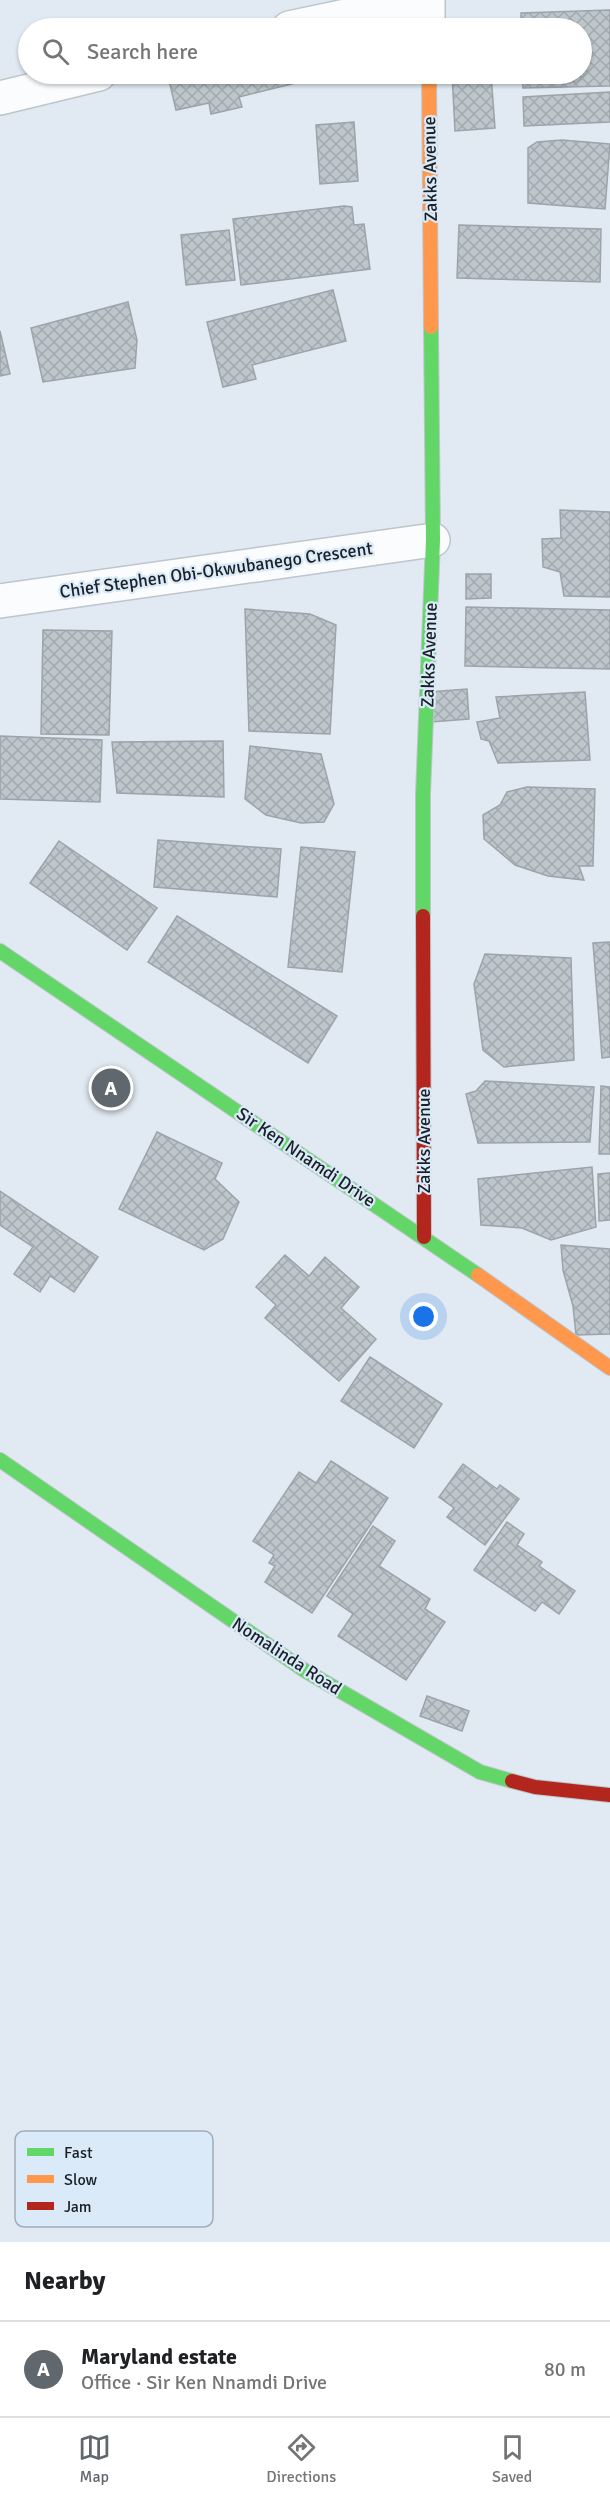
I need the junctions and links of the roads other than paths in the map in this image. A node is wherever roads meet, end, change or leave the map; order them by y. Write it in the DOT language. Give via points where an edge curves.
graph roads {
  1 [pos="421,0"];
  2 [pos="428,0"];
  3 [pos="336,18"];
  4 [pos="428,18"];
  5 [pos="58,84"];
  6 [pos="429,84"];
  7 [pos="0,98"];
  8 [pos="433,540"];
  9 [pos="0,601"];
  10 [pos="0,951"];
  11 [pos="424,1237"];
  12 [pos="610,1368"];
  13 [pos="0,1460"];
  14 [pos="605,1794"];
  1 -- 3 [label="street"];
  2 -- 4 [label="street"];
  5 -- 7 [label="street"];
  6 -- 8 [label="street, Zakks Avenue"];
  8 -- 9 [label="street, Chief Stephen Obi-Okwubanego Crescent"];
  8 -- 11 [label="street, Zakks Avenue" via="423,794"];
  10 -- 11 [label="street, Sir Ken Nnamdi Drive"];
  11 -- 12 [label="street, Sir Ken Nnamdi Drive"];
  13 -- 14 [label="street, Nomalinda Road" via="304,1670 480,1772 536,1787"];
}
